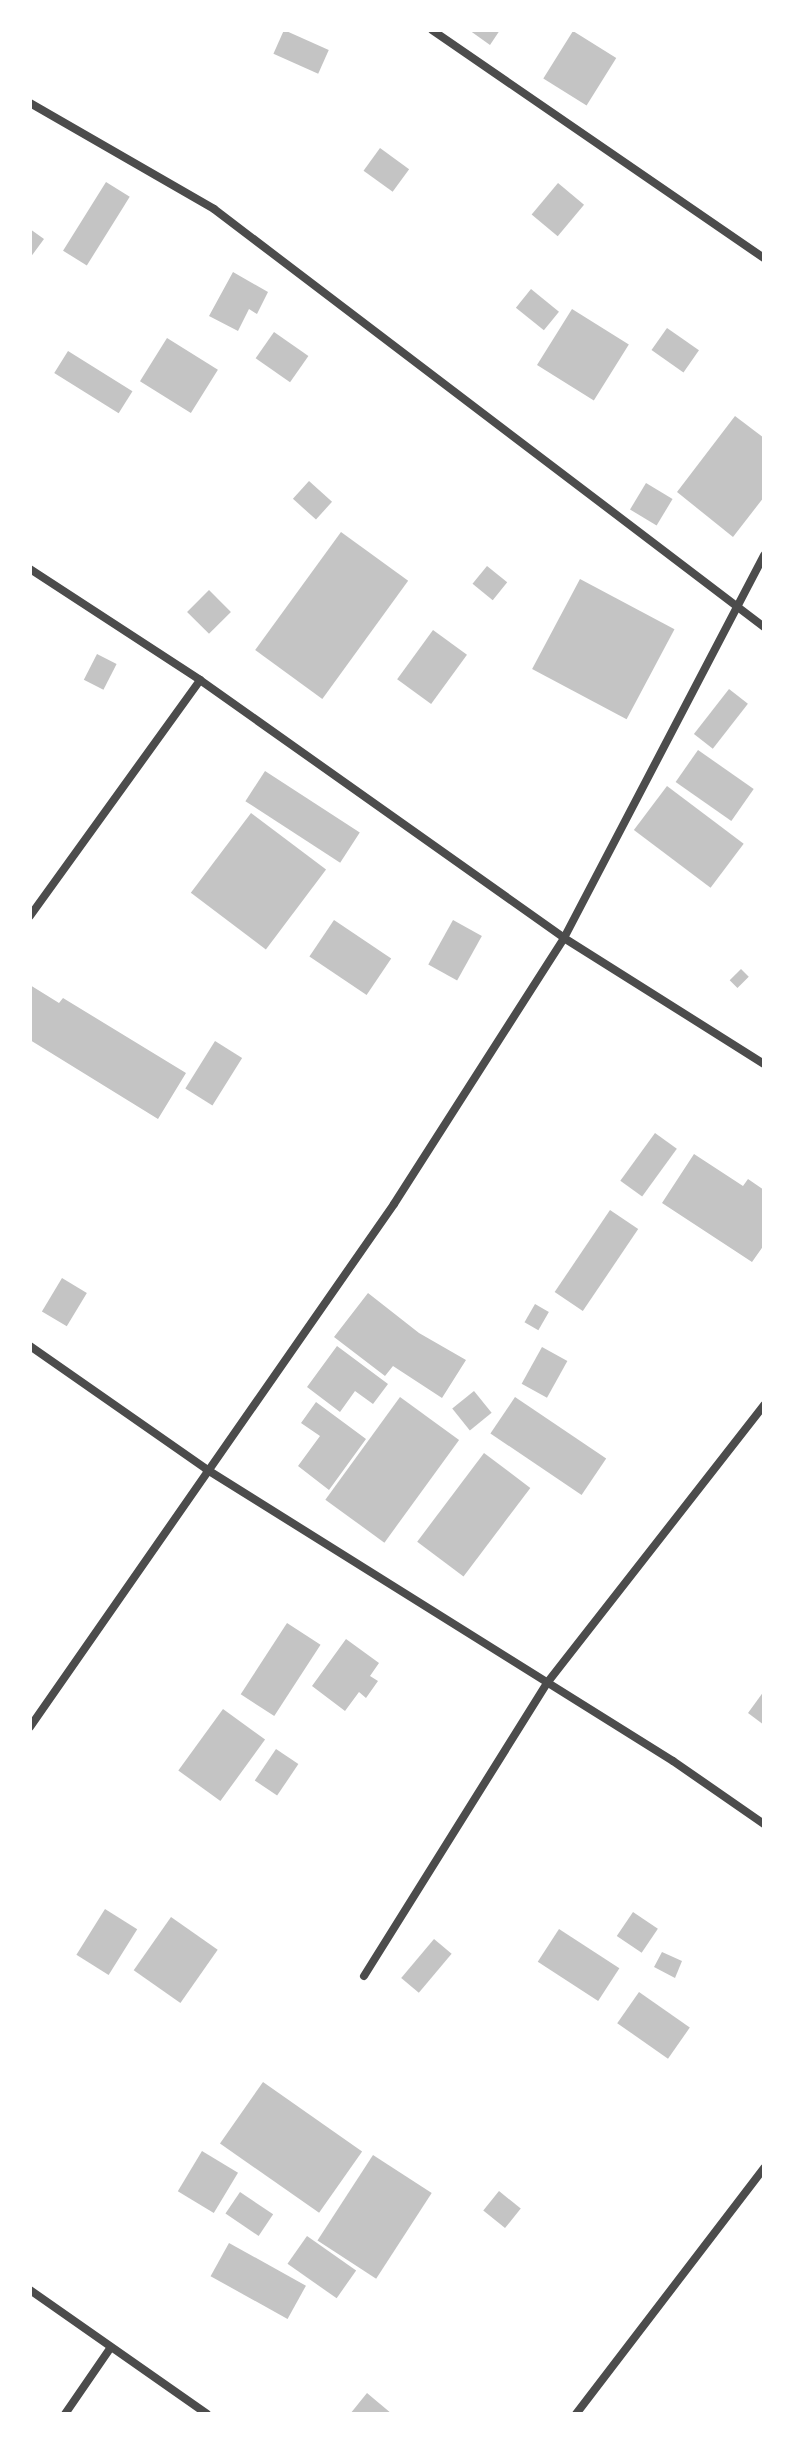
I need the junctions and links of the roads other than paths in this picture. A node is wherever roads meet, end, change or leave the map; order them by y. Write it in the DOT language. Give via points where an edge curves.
graph roads {
  1 [pos="432,30"];
  2 [pos="30,103"];
  3 [pos="764,258"];
  4 [pos="764,555"];
  5 [pos="30,569"];
  6 [pos="735,606"];
  7 [pos="764,627"];
  8 [pos="200,680"];
  9 [pos="30,916"];
  10 [pos="564,938"];
  11 [pos="764,1064"];
  12 [pos="30,1346"];
  13 [pos="764,1405"];
  14 [pos="206,1469"];
  15 [pos="547,1683"];
  16 [pos="30,1727"];
  17 [pos="764,1824"];
  18 [pos="364,1976"];
  19 [pos="764,2168"];
  20 [pos="30,2290"];
  21 [pos="111,2347"];
  22 [pos="65,2414"];
  23 [pos="207,2414"];
  24 [pos="576,2414"];
  1 -- 3 [label="street"];
  2 -- 6 [label="street" via="214,209"];
  4 -- 6 [label="street"];
  5 -- 8 [label="street"];
  6 -- 7 [label="street"];
  6 -- 10 [label="street"];
  8 -- 9 [label="street"];
  8 -- 10 [label="street"];
  10 -- 11 [label="street"];
  10 -- 14 [label="street" via="394,1204"];
  12 -- 14 [label="street"];
  13 -- 15 [label="street"];
  14 -- 15 [label="street"];
  14 -- 16 [label="street"];
  15 -- 17 [label="street"];
  15 -- 18 [label="street"];
  19 -- 24 [label="street"];
  20 -- 21 [label="street"];
  21 -- 22 [label="street"];
  21 -- 23 [label="street"];
}
